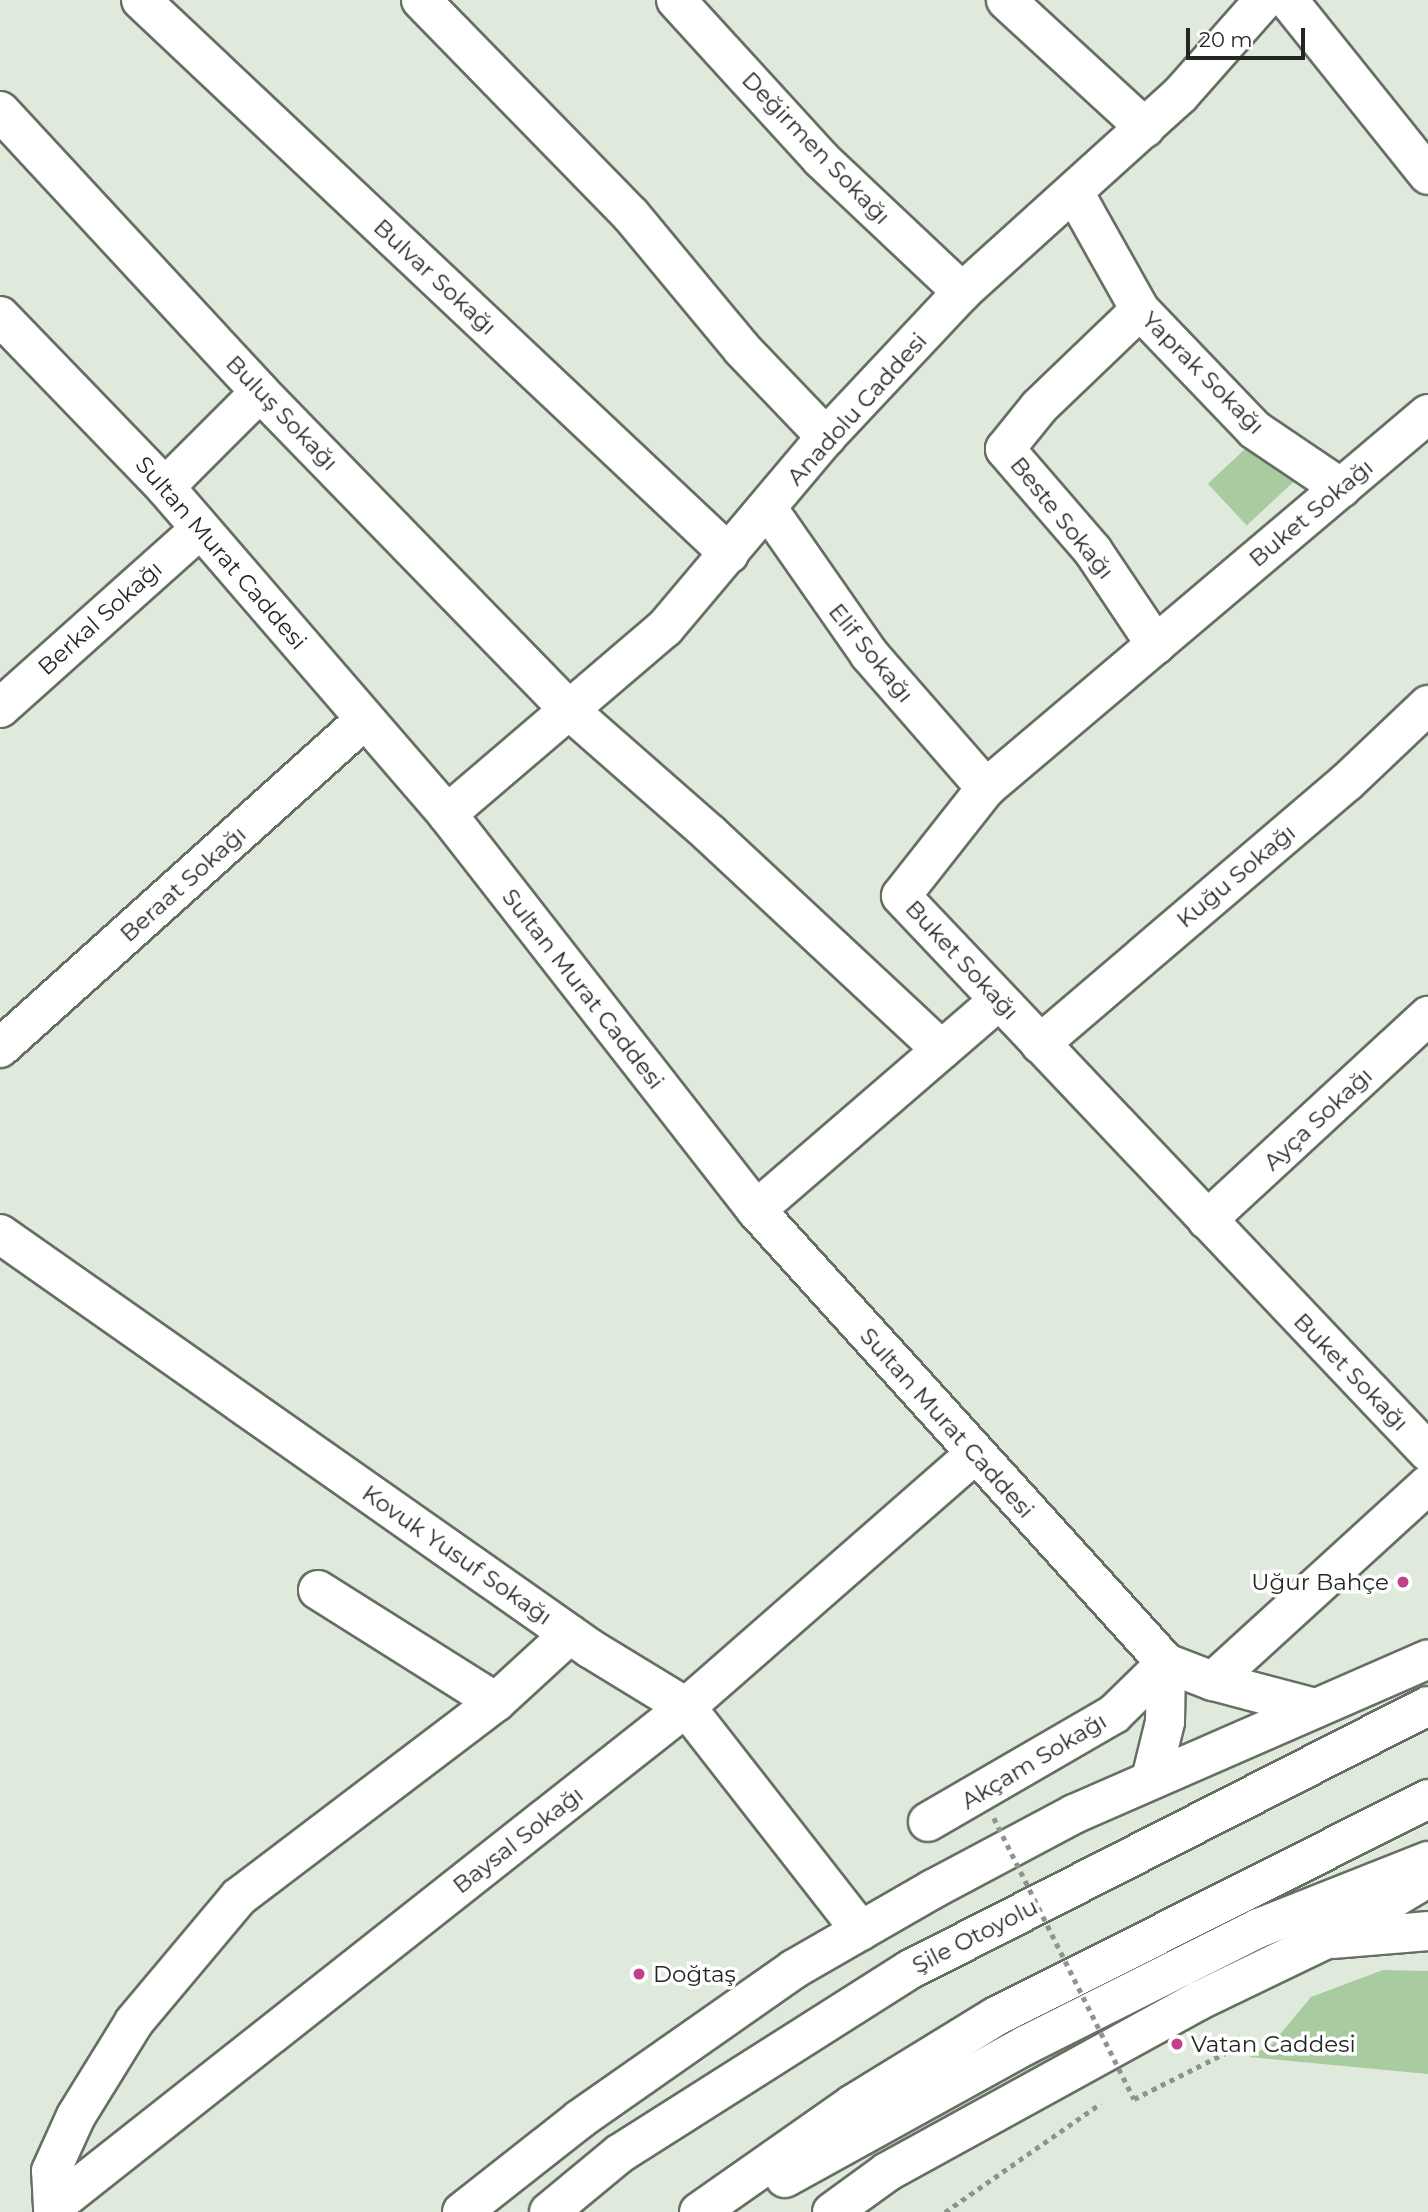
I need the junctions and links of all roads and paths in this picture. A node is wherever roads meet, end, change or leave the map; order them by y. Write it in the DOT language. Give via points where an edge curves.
graph roads {
  1 [pos="141,0"];
  2 [pos="421,0"];
  3 [pos="676,0"];
  4 [pos="1006,0"];
  5 [pos="1264,0"];
  6 [pos="1288,0"];
  7 [pos="0,111"];
  8 [pos="1145,128"];
  9 [pos="1428,175"];
  10 [pos="1075,194"];
  11 [pos="962,292"];
  12 [pos="1140,310"];
  13 [pos="0,316"];
  14 [pos="260,392"];
  15 [pos="1428,414"];
  16 [pos="826,437"];
  17 [pos="165,487"];
  18 [pos="1341,488"];
  19 [pos="768,509"];
  20 [pos="201,529"];
  21 [pos="729,554"];
  22 [pos="1156,645"];
  23 [pos="1428,705"];
  24 [pos="0,708"];
  25 [pos="569,710"];
  26 [pos="365,719"];
  27 [pos="986,788"];
  28 [pos="447,814"];
  29 [pos="999,1000"];
  30 [pos="1428,1016"];
  31 [pos="1041,1044"];
  32 [pos="0,1048"];
  33 [pos="942,1050"];
  34 [pos="755,1210"];
  35 [pos="1207,1220"];
  36 [pos="0,1234"];
  37 [pos="1428,1452"];
  38 [pos="975,1454"];
  39 [pos="1428,1485"];
  40 [pos="318,1590"];
  41 [pos="570,1634"];
  42 [pos="1428,1659"];
  43 [pos="1166,1663"];
  44 [pos="1213,1681"];
  45 [pos="1428,1693"];
  46 [pos="496,1702"];
  47 [pos="1428,1706"];
  48 [pos="686,1707"];
  49 [pos="1315,1708"];
  50 [pos="1340,1749"];
  51 [pos="1151,1779"];
  52 [pos="1428,1799"];
  53 [pos="994,1818"];
  54 [pos="929,1822"];
  55 [pos="1428,1861"];
  56 [pos="1428,1878"];
  57 [pos="861,1931"];
  58 [pos="1428,1931"];
  59 [pos="1324,1940"];
  60 [pos="1229,2051"];
  61 [pos="1136,2082"];
  62 [pos="1124,2089"];
  63 [pos="1112,2095"];
  64 [pos="55,2210"];
  65 [pos="834,2211"];
  66 [pos="462,2212"];
  67 [pos="549,2212"];
  68 [pos="699,2212"];
  69 [pos="725,2212"];
  70 [pos="945,2212"];
  1 -- 21 [label="main road, Bulvar Sokağı"];
  2 -- 16 [label="main road" via="631,215 742,349"];
  3 -- 11 [label="main road, Değirmen Sokağı" via="821,159"];
  4 -- 8 [label="main road"];
  5 -- 8 [label="main road, Anadolu Caddesi"];
  6 -- 9 [label="main road"];
  7 -- 14 [label="main road, Buluş Sokağı"];
  8 -- 10 [label="main road, Anadolu Caddesi"];
  10 -- 11 [label="main road, Anadolu Caddesi"];
  10 -- 12 [label="main road, Yaprak Sokağı"];
  11 -- 16 [label="main road, Anadolu Caddesi"];
  12 -- 18 [label="main road, Yaprak Sokağı" via="1255,430"];
  12 -- 22 [label="main road, Beste Sokağı" via="1039,407 1005,449 1093,551"];
  13 -- 17 [label="main road, Sultan Murat Caddesi"];
  14 -- 17 [label="main road"];
  14 -- 25 [label="main road, Buluş Sokağı"];
  15 -- 18 [label="main road, Buket Sokağı"];
  16 -- 19 [label="main road, Anadolu Caddesi"];
  17 -- 20 [label="main road, Sultan Murat Caddesi"];
  18 -- 22 [label="main road, Buket Sokağı"];
  19 -- 21 [label="main road, Anadolu Caddesi"];
  19 -- 27 [label="main road, Elif Sokağı" via="869,654"];
  20 -- 24 [label="main road, Berkal Sokağı"];
  20 -- 26 [label="main road, Sultan Murat Caddesi"];
  21 -- 25 [label="main road, Anadolu Caddesi" via="665,628"];
  22 -- 27 [label="main road, Buket Sokağı"];
  23 -- 31 [label="main road, Kuğu Sokağı" via="1347,782"];
  25 -- 28 [label="main road, Anadolu Caddesi"];
  25 -- 33 [label="main road, Buluş Sokağı"];
  26 -- 28 [label="main road, Sultan Murat Caddesi"];
  26 -- 32 [label="main road, Beraat Sokağı"];
  27 -- 29 [label="main road, Buket Sokağı" via="901,896"];
  28 -- 34 [label="main road, Sultan Murat Caddesi"];
  29 -- 31 [label="main road, Buket Sokağı"];
  29 -- 33 [label="main road"];
  30 -- 35 [label="main road, Ayça Sokağı"];
  31 -- 35 [label="main road, Buket Sokağı"];
  33 -- 34 [label="main road"];
  34 -- 38 [label="main road, Sultan Murat Caddesi"];
  35 -- 37 [label="main road, Buket Sokağı"];
  36 -- 41 [label="main road, Kovuk Yusuf Sokağı"];
  38 -- 43 [label="main road, Sultan Murat Caddesi"];
  38 -- 48 [label="main road, Baysal Sokağı"];
  39 -- 44 [label="main road"];
  40 -- 46 [label="main road"];
  41 -- 46 [label="main road"];
  41 -- 48 [label="main road, Kovuk Yusuf Sokağı"];
  42 -- 49 [label="main road"];
  43 -- 44 [label="main road"];
  43 -- 51 [label="main road" via="1165,1723"];
  43 -- 54 [label="main road, Akçam Sokağı" via="1114,1714"];
  44 -- 49 [label="main road"];
  45 -- 50 [label="main road"];
  46 -- 64 [label="main road" via="239,1897 134,2022 76,2116 51,2171"];
  47 -- 50 [label="main road, Şile Otoyolu"];
  48 -- 57 [label="main road, Kovuk Yusuf Sokağı"];
  48 -- 64 [label="main road, Baysal Sokağı"];
  49 -- 51 [label="main road"];
  50 -- 67 [label="main road, Şile Otoyolu" via="909,1970 619,2154"];
  51 -- 57 [label="main road" via="1074,1814"];
  52 -- 68 [label="main road" via="995,2017 853,2104"];
  53 -- 60 [label="path, bridge" via="1135,2099"];
  55 -- 69 [label="main road" via="1259,1928 1026,2045"];
  56 -- 59 [label="main road"];
  57 -- 66 [label="main road" via="794,1969 616,2093"];
  58 -- 59 [label="main road"];
  59 -- 65 [label="main road" via="1198,2001 887,2172"];
  61 -- 62 [label="path"];
  63 -- 70 [label="path"];
}
